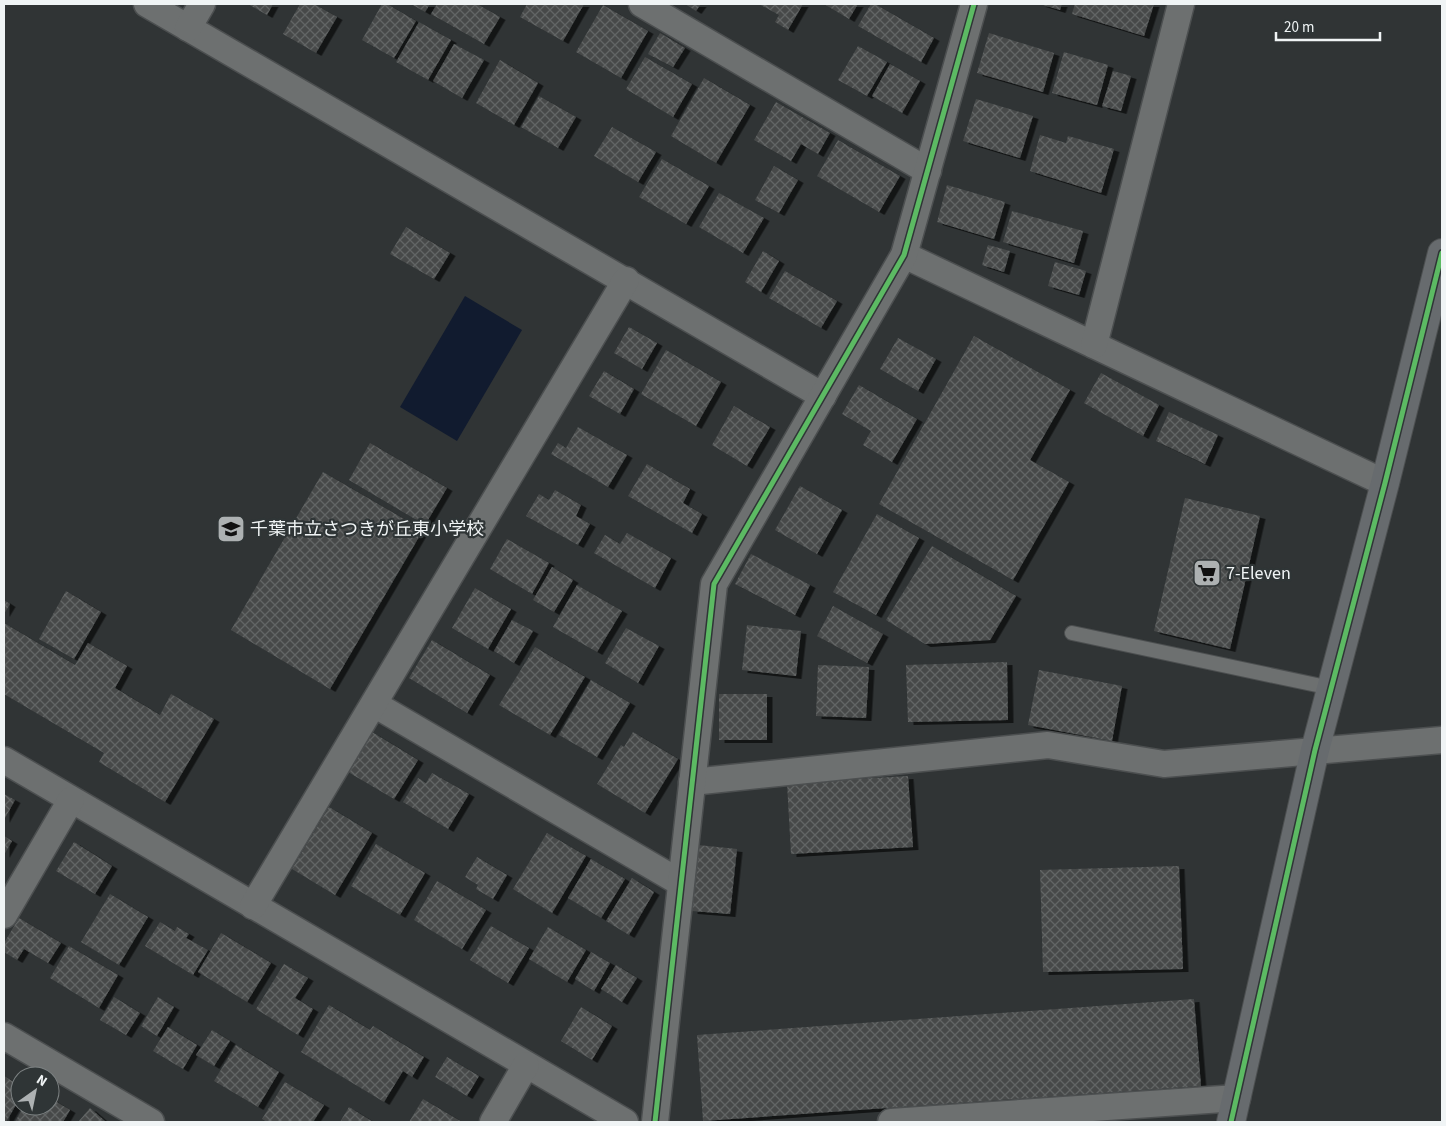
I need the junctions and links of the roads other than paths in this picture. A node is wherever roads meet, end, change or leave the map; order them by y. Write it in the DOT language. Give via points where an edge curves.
graph roads {
  1 [pos="147,4"];
  2 [pos="202,4"];
  3 [pos="642,4"];
  4 [pos="974,4"];
  5 [pos="1181,4"];
  6 [pos="188,28"];
  7 [pos="928,171"];
  8 [pos="1442,253"];
  9 [pos="904,255"];
  10 [pos="626,280"];
  11 [pos="1094,345"];
  12 [pos="823,396"];
  13 [pos="1385,483"];
  14 [pos="1072,633"];
  15 [pos="1331,688"];
  16 [pos="374,704"];
  17 [pos="1442,740"];
  18 [pos="1315,750"];
  19 [pos="4,760"];
  20 [pos="692,782"];
  21 [pos="71,800"];
  22 [pos="681,883"];
  23 [pos="253,906"];
  24 [pos="4,915"];
  25 [pos="4,1036"];
  26 [pos="526,1065"];
  27 [pos="1234,1110"];
  28 [pos="151,1122"];
  29 [pos="493,1122"];
  30 [pos="625,1122"];
  31 [pos="655,1122"];
  32 [pos="891,1122"];
  1 -- 6 [label="street"];
  2 -- 6 [label="street"];
  3 -- 7 [label="street"];
  4 -- 7 [label="street"];
  5 -- 11 [label="street"];
  6 -- 10 [label="street"];
  7 -- 9 [label="street"];
  8 -- 13 [label="street"];
  9 -- 11 [label="street"];
  9 -- 12 [label="street"];
  10 -- 12 [label="street"];
  10 -- 16 [label="street"];
  11 -- 13 [label="street"];
  12 -- 20 [label="street" via="714,584"];
  13 -- 15 [label="street"];
  14 -- 15 [label="lane"];
  15 -- 18 [label="street"];
  16 -- 22 [label="street"];
  16 -- 23 [label="street"];
  17 -- 18 [label="street"];
  18 -- 20 [label="street" via="1164,764 1048,745"];
  18 -- 27 [label="street"];
  19 -- 21 [label="street"];
  20 -- 22 [label="street"];
  21 -- 23 [label="street"];
  21 -- 24 [label="street"];
  22 -- 31 [label="street"];
  23 -- 26 [label="street"];
  25 -- 28 [label="street"];
  26 -- 29 [label="street"];
  26 -- 30 [label="street"];
  27 -- 32 [label="street"];
}
